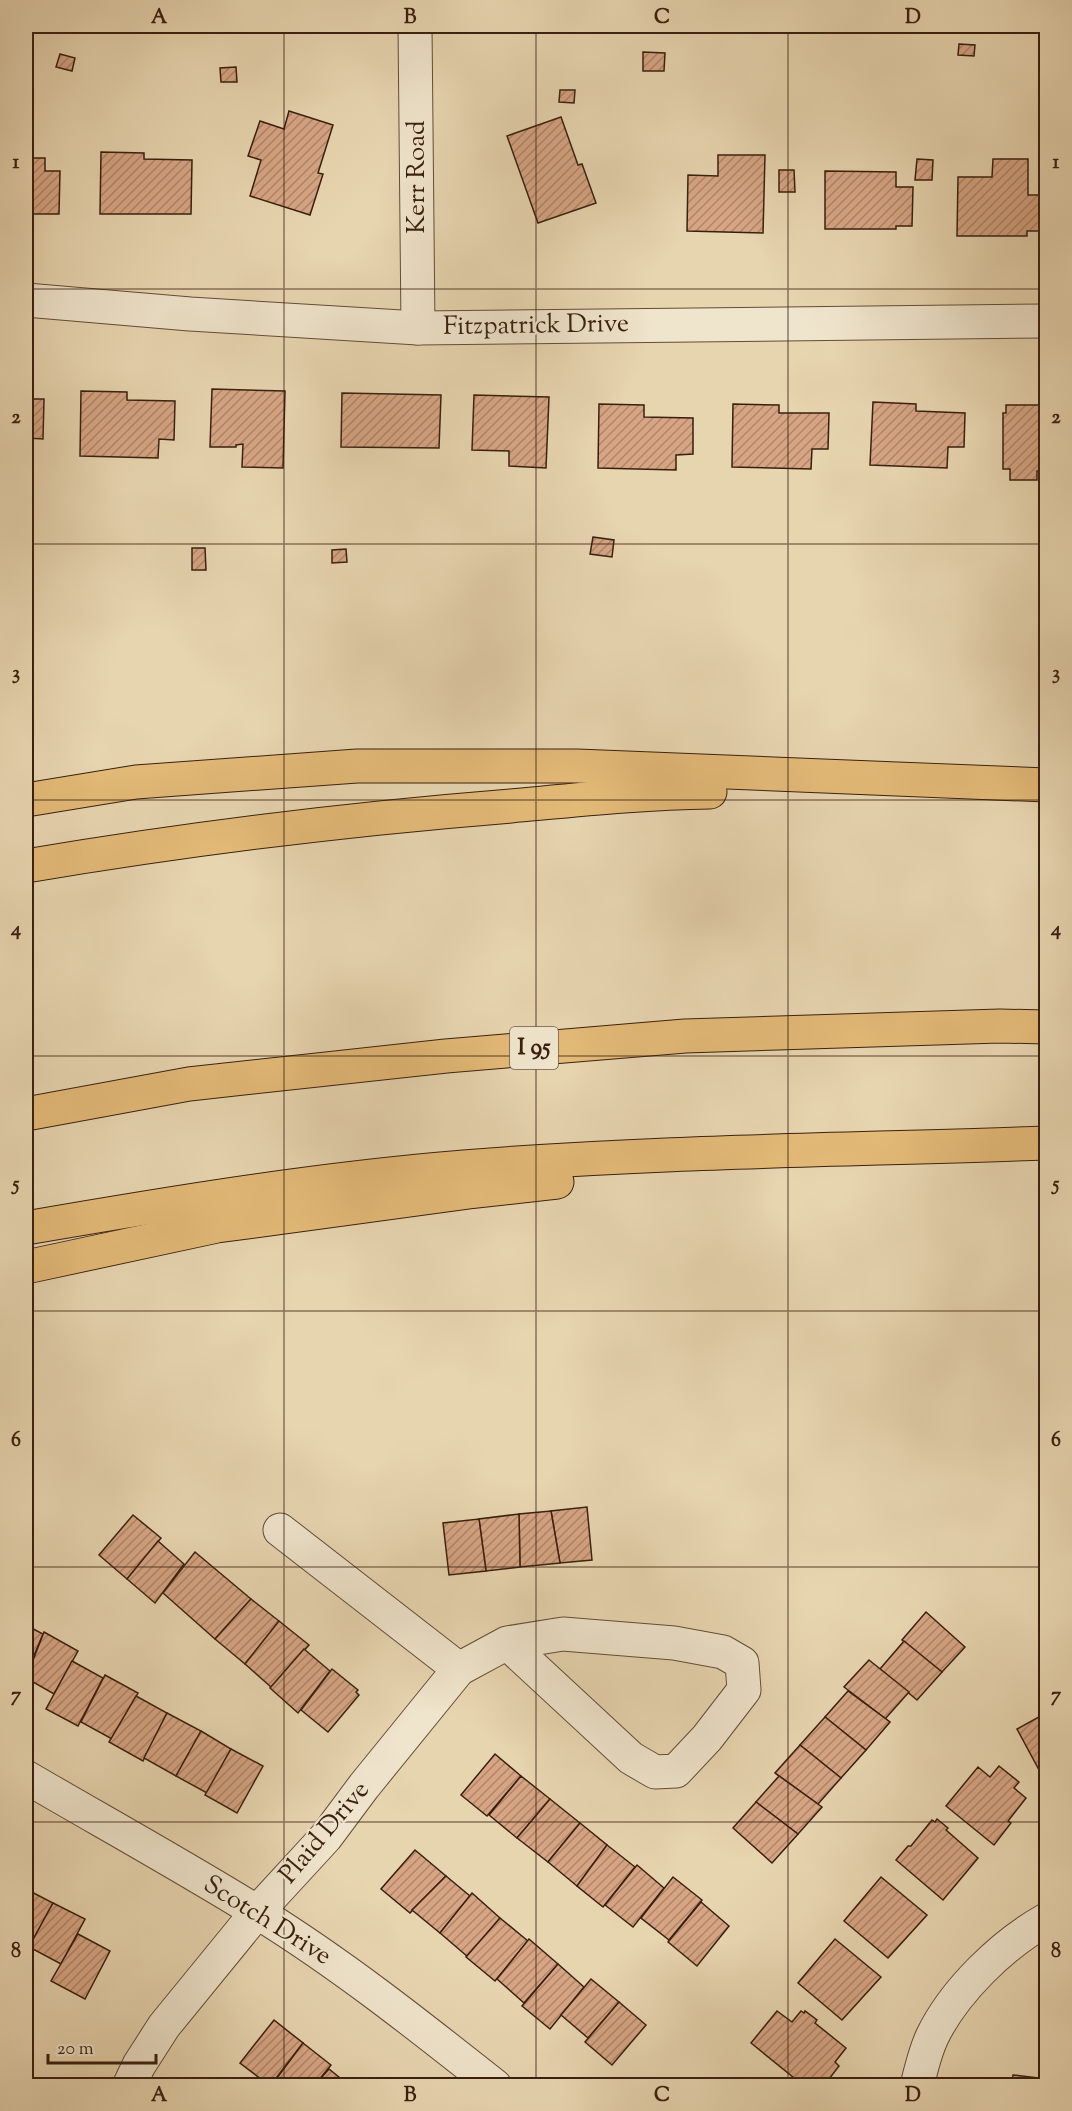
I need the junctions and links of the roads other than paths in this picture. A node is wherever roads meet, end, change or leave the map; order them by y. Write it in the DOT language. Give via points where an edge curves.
graph roads {
  1 [pos="415,26"];
  2 [pos="26,300"];
  3 [pos="1047,321"];
  4 [pos="418,328"];
  5 [pos="1008,785"];
  6 [pos="1047,785"];
  7 [pos="26,800"];
  8 [pos="26,866"];
  9 [pos="1047,1027"];
  10 [pos="26,1114"];
  11 [pos="1047,1143"];
  12 [pos="996,1144"];
  13 [pos="26,1228"];
  14 [pos="26,1267"];
  15 [pos="280,1530"];
  16 [pos="507,1643"];
  17 [pos="459,1669"];
  18 [pos="26,1777"];
  19 [pos="257,1912"];
  20 [pos="1047,1920"];
  21 [pos="129,2085"];
  22 [pos="495,2085"];
  23 [pos="917,2085"];
  1 -- 4 [label="street, Kerr Road"];
  2 -- 4 [label="street, Fitzpatrick Drive"];
  3 -- 4 [label="street, Fitzpatrick Drive"];
  5 -- 6 [label="highway"];
  5 -- 7 [label="highway" via="577,766 357,766 136,782"];
  5 -- 8 [label="highway" via="666,793 406,814 142,846"];
  9 -- 10 [label="highway, I 95" via="685,1036 446,1056 189,1084"];
  11 -- 12 [label="highway"];
  12 -- 13 [label="highway" via="694,1153 464,1167 211,1196"];
  12 -- 14 [label="highway" via="695,1167 469,1192 217,1226"];
  15 -- 17 [label="street"];
  16 -- 16 [label="street" via="562,1634 674,1642 723,1652 742,1663 744,1690 676,1771 655,1772 631,1758"];
  16 -- 17 [label="street"];
  17 -- 19 [label="street, Plaid Drive" via="326,1837"];
  18 -- 19 [label="street, Scotch Drive"];
  19 -- 21 [label="street, Plaid Drive" via="164,2026"];
  19 -- 22 [label="street, Scotch Drive" via="364,1984"];
  20 -- 23 [label="street" via="977,1974 947,2011 932,2037"];
}
